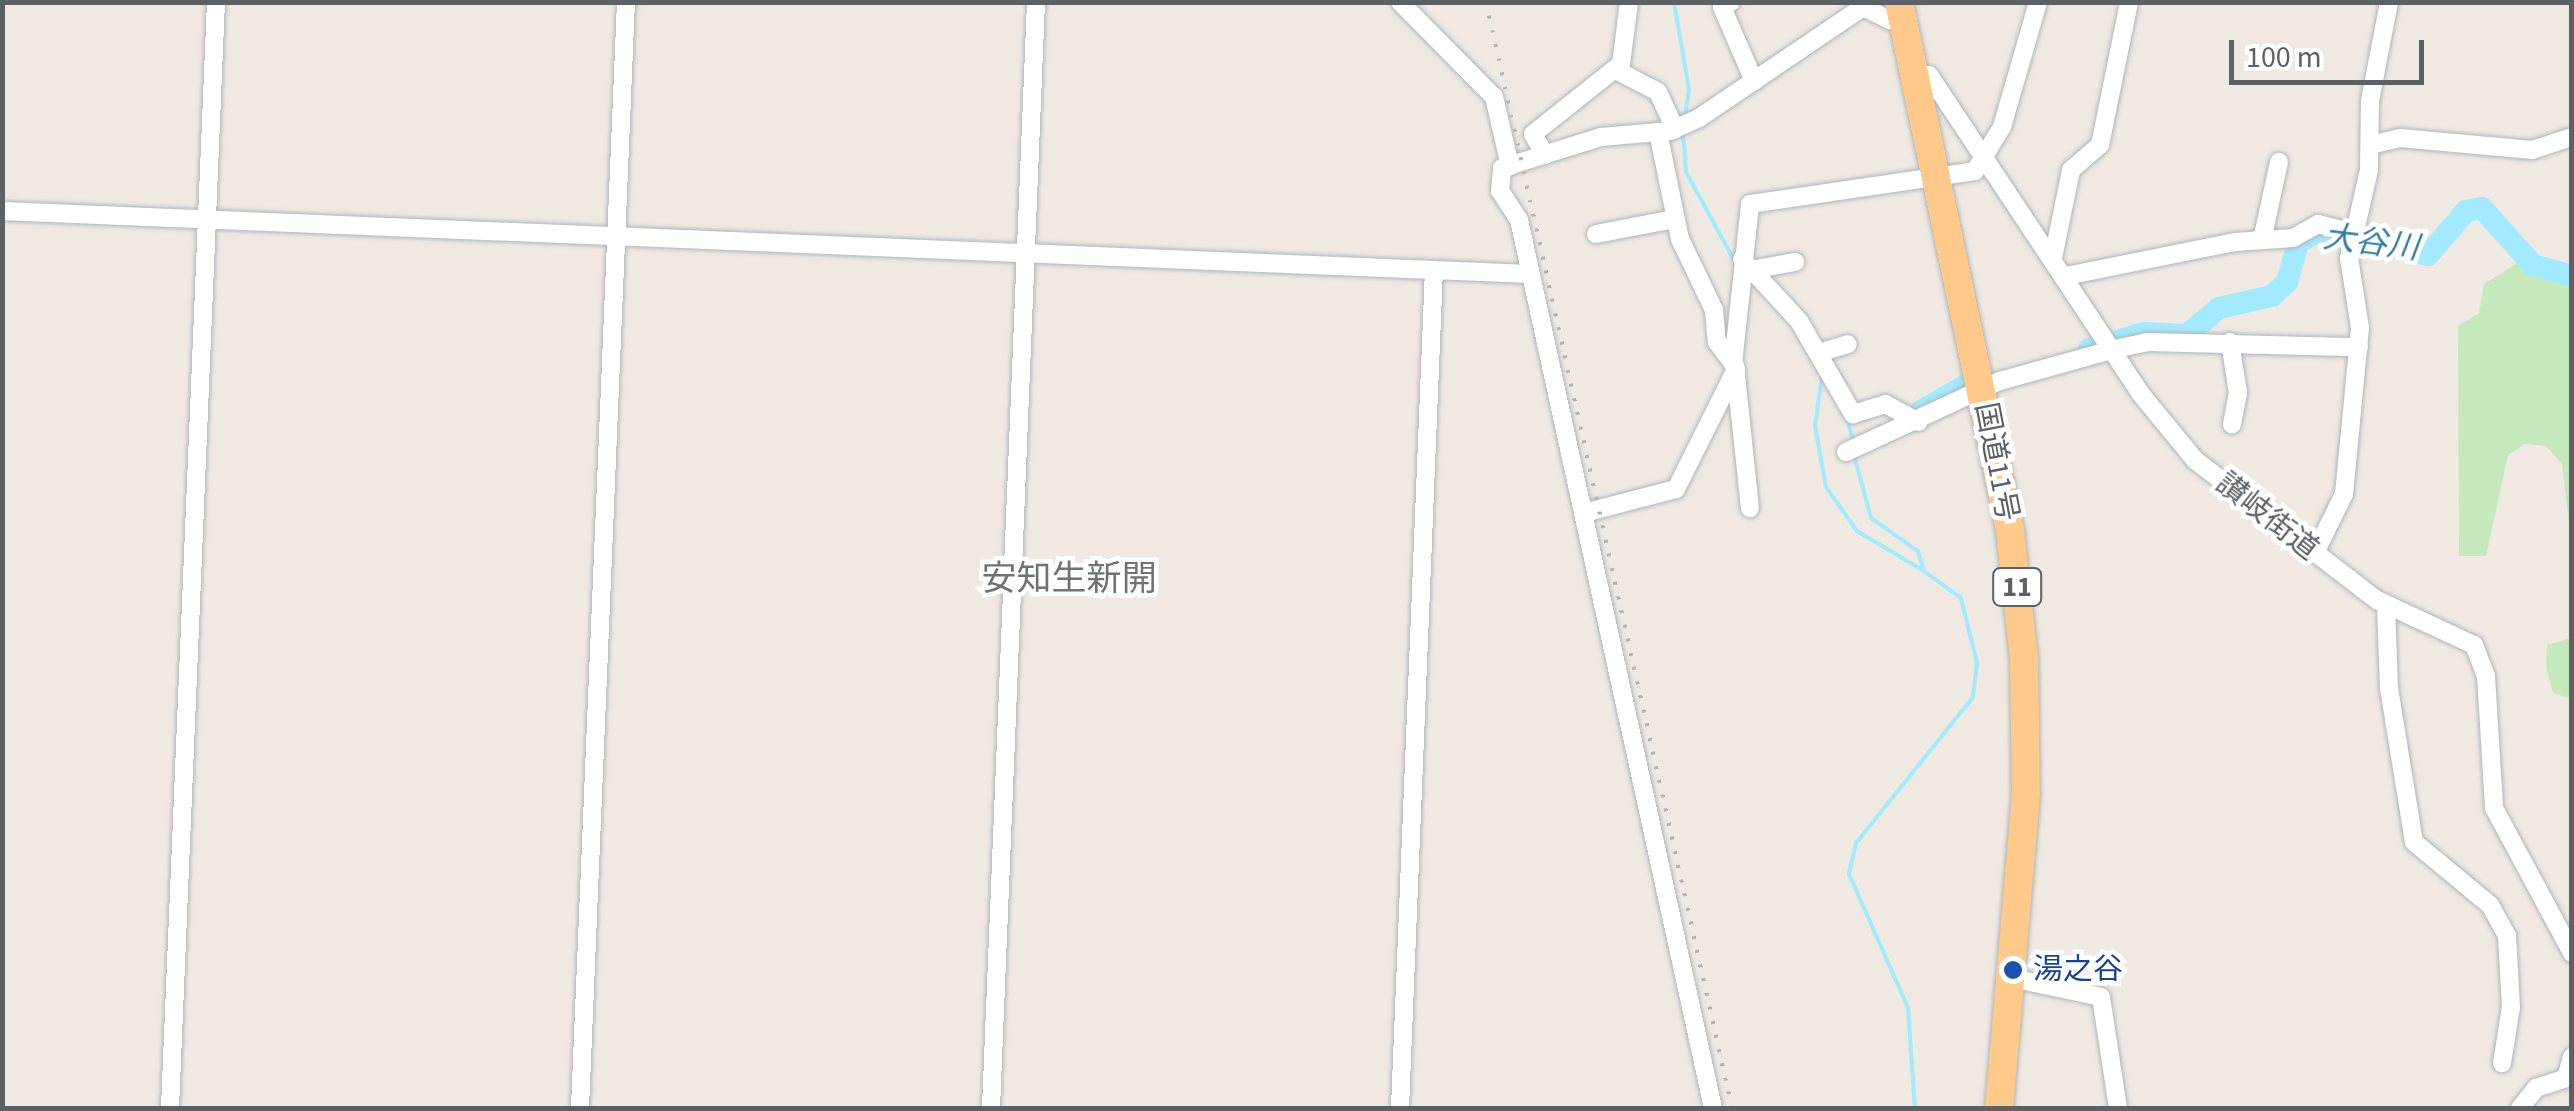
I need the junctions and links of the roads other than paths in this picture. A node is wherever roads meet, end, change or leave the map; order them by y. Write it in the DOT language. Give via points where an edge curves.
graph roads {
  1 [pos="216,2"];
  2 [pos="626,2"];
  3 [pos="1036,2"];
  4 [pos="1400,2"];
  5 [pos="1629,2"];
  6 [pos="1731,2"];
  7 [pos="2038,2"];
  8 [pos="2129,2"];
  9 [pos="2390,2"];
  10 [pos="1888,8"];
  11 [pos="1616,70"];
  12 [pos="1914,75"];
  13 [pos="1754,81"];
  14 [pos="1667,130"];
  15 [pos="2572,136"];
  16 [pos="2370,145"];
  17 [pos="1984,153"];
  18 [pos="1545,156"];
  19 [pos="2279,162"];
  20 [pos="1510,166"];
  21 [pos="1936,177"];
  22 [pos="2,211"];
  23 [pos="1674,219"];
  24 [pos="207,220"];
  25 [pos="2355,233"];
  26 [pos="1596,234"];
  27 [pos="617,237"];
  28 [pos="2262,240"];
  29 [pos="1025,254"];
  30 [pos="2053,258"];
  31 [pos="1796,262"];
  32 [pos="1747,264"];
  33 [pos="1434,270"];
  34 [pos="1531,274"];
  35 [pos="2066,276"];
  36 [pos="2230,342"];
  37 [pos="1848,344"];
  38 [pos="2112,344"];
  39 [pos="2359,347"];
  40 [pos="1820,353"];
  41 [pos="1734,366"];
  42 [pos="1982,388"];
  43 [pos="1919,422"];
  44 [pos="2232,424"];
  45 [pos="1846,452"];
  46 [pos="1750,508"];
  47 [pos="1584,512"];
  48 [pos="2315,553"];
  49 [pos="2386,604"];
  50 [pos="2572,953"];
  51 [pos="2011,978"];
  52 [pos="2572,1057"];
  53 [pos="2502,1064"];
  54 [pos="170,1108"];
  55 [pos="580,1108"];
  56 [pos="990,1108"];
  57 [pos="1400,1108"];
  58 [pos="1713,1108"];
  59 [pos="2000,1108"];
  60 [pos="2118,1108"];
  61 [pos="2520,1108"];
  1 -- 24 [label="street"];
  2 -- 27 [label="street"];
  3 -- 29 [label="street"];
  4 -- 20 [label="street" via="1494,97"];
  5 -- 11 [label="street" via="1625,58"];
  6 -- 13 [label="street" via="1722,8"];
  7 -- 17 [label="street" via="2002,127"];
  8 -- 30 [label="street" via="2100,144 2071,170"];
  9 -- 16 [label="street" via="2370,101"];
  10 -- 12 [label="highway, 国道11号 / 11"];
  10 -- 13 [label="street" via="1844,17"];
  11 -- 14 [label="street" via="1658,92"];
  11 -- 18 [label="street" via="1533,134"];
  12 -- 17 [label="street, 讃岐街道" via="1929,76"];
  12 -- 21 [label="highway, 国道11号 / 11"];
  13 -- 14 [label="street"];
  14 -- 18 [label="street" via="1601,137"];
  14 -- 23 [label="street"];
  15 -- 16 [label="street" via="2532,150 2400,138"];
  16 -- 25 [label="street"];
  17 -- 21 [label="street" via="1975,170"];
  17 -- 30 [label="street, 讃岐街道"];
  18 -- 20 [label="street"];
  19 -- 28 [label="street"];
  20 -- 34 [label="street" via="1502,168 1500,191 1519,220"];
  21 -- 32 [label="street" via="1754,201"];
  21 -- 42 [label="highway, 国道11号 / 11"];
  22 -- 24 [label="street"];
  23 -- 26 [label="street"];
  23 -- 41 [label="street" via="1714,310 1717,342"];
  24 -- 27 [label="street"];
  24 -- 54 [label="street"];
  25 -- 28 [label="street" via="2318,224 2294,238"];
  25 -- 39 [label="street" via="2348,258"];
  27 -- 29 [label="street"];
  27 -- 55 [label="street"];
  28 -- 35 [label="street"];
  29 -- 33 [label="street"];
  29 -- 56 [label="street"];
  30 -- 35 [label="street, 讃岐街道"];
  31 -- 32 [label="street"];
  32 -- 40 [label="street"];
  32 -- 41 [label="street"];
  33 -- 34 [label="street"];
  33 -- 57 [label="street"];
  34 -- 47 [label="street"];
  35 -- 38 [label="street, 讃岐街道"];
  36 -- 38 [label="street"];
  36 -- 39 [label="street"];
  36 -- 44 [label="street" via="2238,393"];
  37 -- 40 [label="street"];
  38 -- 42 [label="street"];
  38 -- 48 [label="street, 讃岐街道" via="2140,394 2195,460"];
  39 -- 48 [label="street" via="2344,494"];
  40 -- 43 [label="street" via="1853,414 1886,404"];
  41 -- 46 [label="street"];
  41 -- 47 [label="street" via="1676,488"];
  42 -- 43 [label="street"];
  42 -- 51 [label="highway, 国道11号 / 11" via="2010,530 2025,678 2026,794"];
  43 -- 45 [label="street"];
  47 -- 58 [label="street"];
  48 -- 49 [label="street, 讃岐街道"];
  49 -- 50 [label="street, 讃岐街道" via="2464,636 2478,652 2486,676 2494,808"];
  49 -- 53 [label="street" via="2389,688 2414,842 2476,900 2490,905 2507,936 2511,1007"];
  51 -- 59 [label="highway, 国道11号 / 11"];
  51 -- 60 [label="street" via="2101,997"];
  52 -- 61 [label="street" via="2566,1078 2536,1088"];
}
